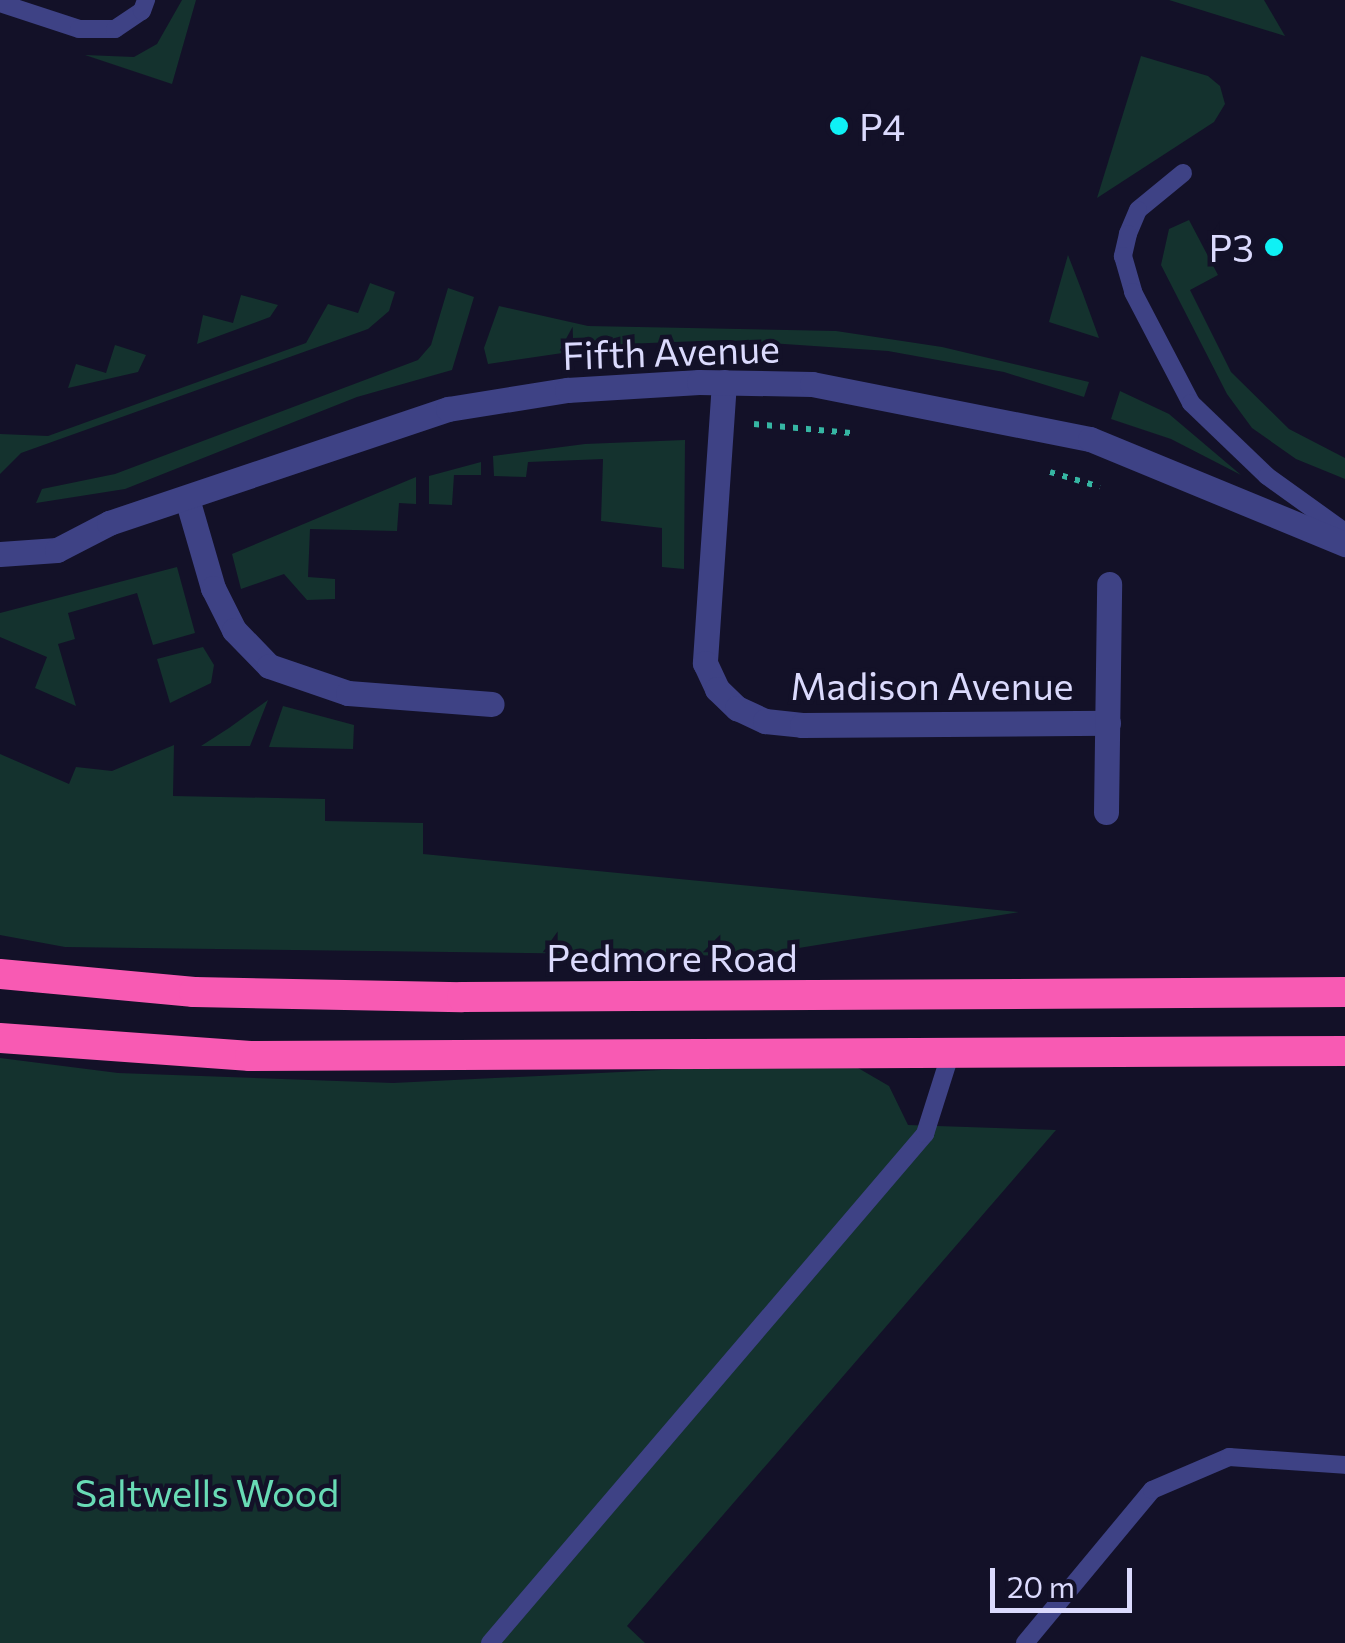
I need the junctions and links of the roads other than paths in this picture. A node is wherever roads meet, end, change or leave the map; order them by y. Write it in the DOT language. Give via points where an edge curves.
graph roads {
  1 [pos="146,0"];
  2 [pos="0,3"];
  3 [pos="1183,174"];
  4 [pos="724,382"];
  5 [pos="188,502"];
  6 [pos="1345,532"];
  7 [pos="1345,544"];
  8 [pos="0,554"];
  9 [pos="1109,584"];
  10 [pos="492,704"];
  11 [pos="1108,722"];
  12 [pos="1106,812"];
  13 [pos="0,974"];
  14 [pos="1345,992"];
  15 [pos="0,1038"];
  16 [pos="1345,1051"];
  17 [pos="951,1052"];
  18 [pos="1345,1465"];
  19 [pos="490,1643"];
  20 [pos="1024,1643"];
  1 -- 2 [label="lane" via="142,11 115,30 78,29"];
  3 -- 6 [label="lane" via="1133,222 1123,256 1133,292 1191,403 1268,476"];
  4 -- 5 [label="street, Fifth Avenue" via="567,390 448,409"];
  4 -- 7 [label="street, Fifth Avenue" via="812,384 1090,439"];
  4 -- 11 [label="street, Madison Avenue" via="705,663 717,689 737,708 766,722 802,725"];
  5 -- 8 [label="street, Fifth Avenue" via="109,524 57,550"];
  5 -- 10 [label="street" via="213,588 234,630 269,666 348,694"];
  9 -- 11 [label="street, Madison Avenue"];
  11 -- 12 [label="street, Madison Avenue"];
  13 -- 14 [label="highway, Pedmore Road" via="194,992 443,996"];
  15 -- 17 [label="highway" via="250,1056"];
  16 -- 17 [label="highway"];
  17 -- 19 [label="lane" via="925,1134"];
  18 -- 20 [label="lane" via="1229,1457 1152,1490"];
}
